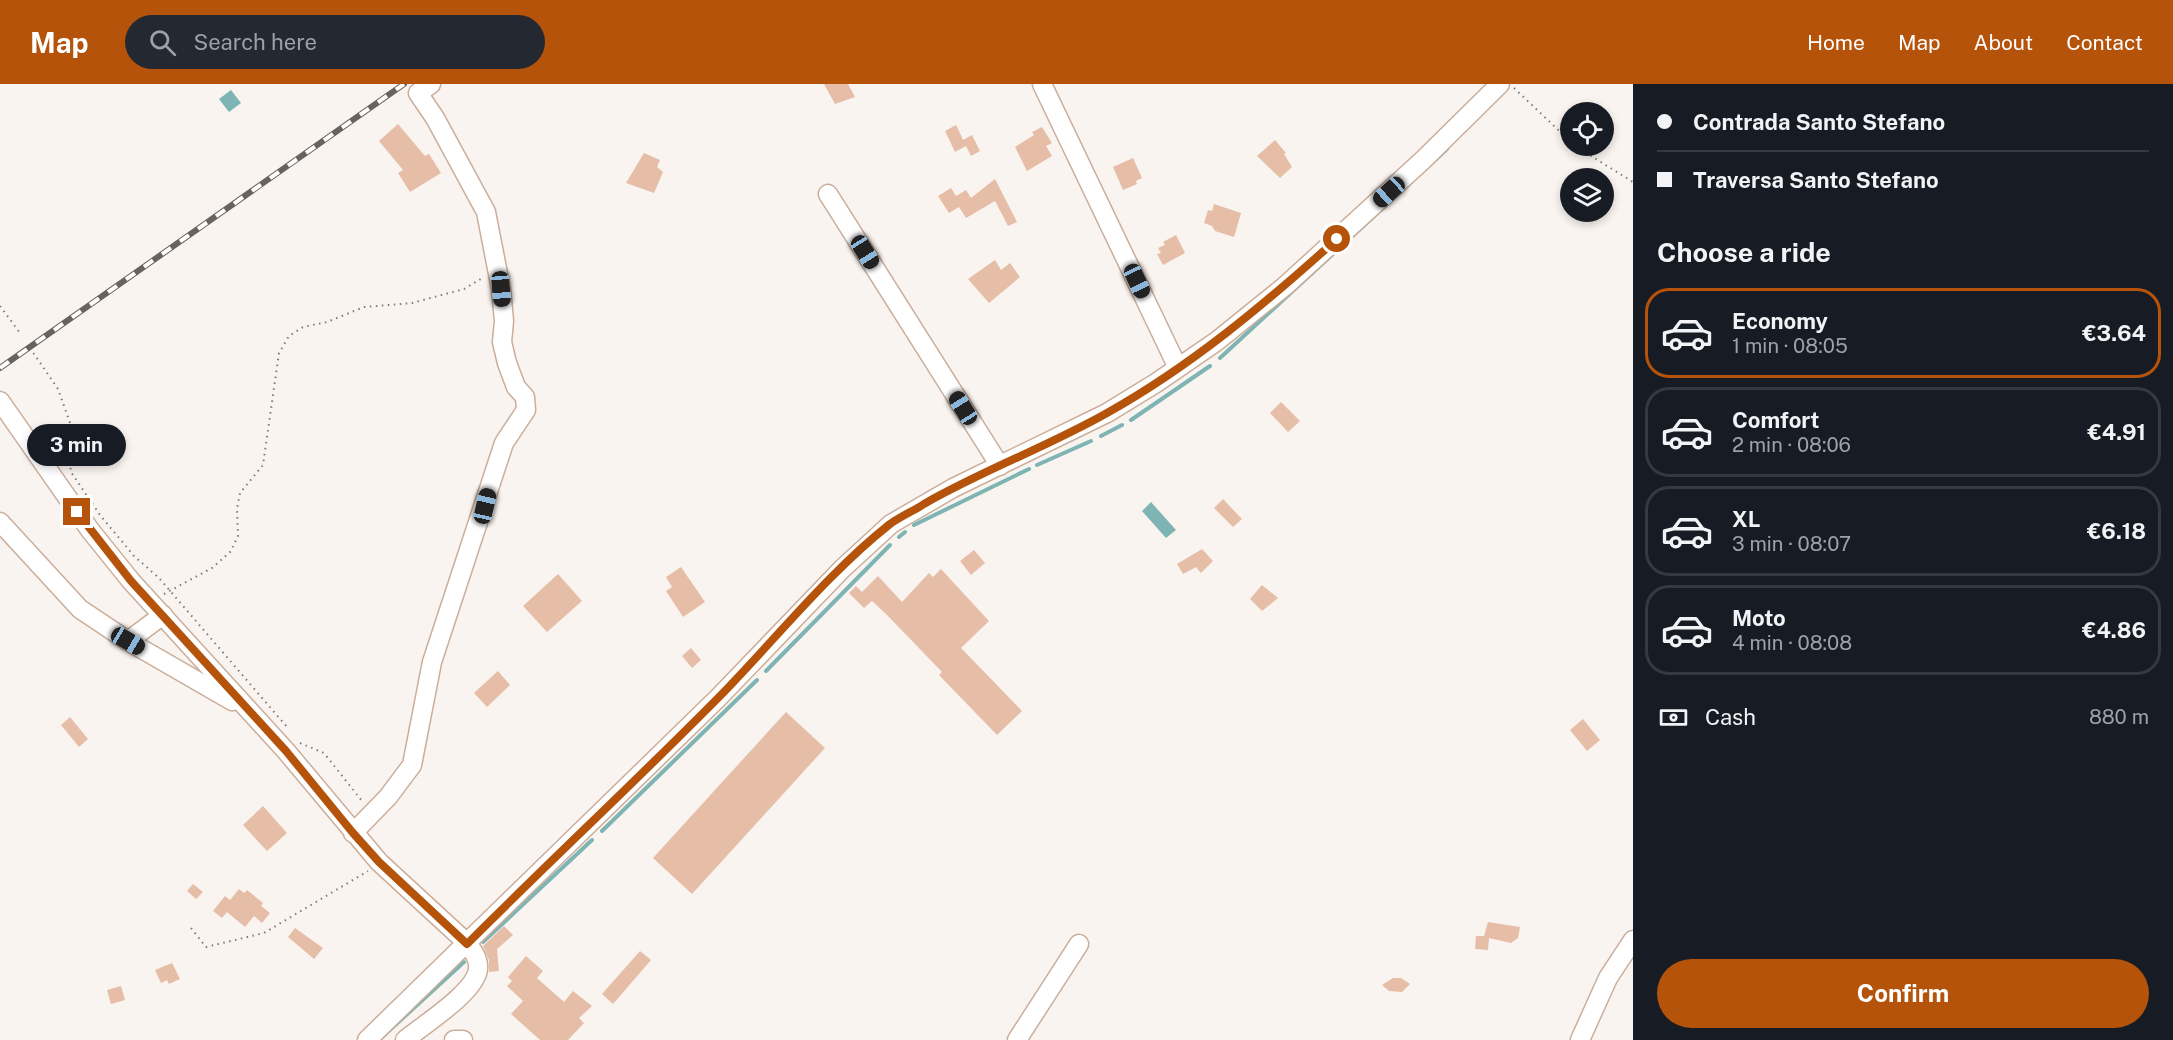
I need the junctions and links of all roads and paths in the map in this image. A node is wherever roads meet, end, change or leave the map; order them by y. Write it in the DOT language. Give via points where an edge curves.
graph roads {
  1 [pos="431,84"];
  2 [pos="1042,84"];
  3 [pos="1500,84"];
  4 [pos="1510,84"];
  5 [pos="1560,132"];
  6 [pos="1591,156"];
  7 [pos="1633,183"];
  8 [pos="828,194"];
  9 [pos="497,270"];
  10 [pos="0,306"];
  11 [pos="20,333"];
  12 [pos="30,348"];
  13 [pos="1178,368"];
  14 [pos="0,401"];
  15 [pos="1000,466"];
  16 [pos="0,522"];
  17 [pos="170,590"];
  18 [pos="157,609"];
  19 [pos="128,641"];
  20 [pos="238,697"];
  21 [pos="370,817"];
  22 [pos="353,833"];
  23 [pos="379,862"];
  24 [pos="191,928"];
  25 [pos="1633,940"];
  26 [pos="467,944"];
  27 [pos="1079,944"];
  28 [pos="412,1038"];
  29 [pos="367,1040"];
  30 [pos="454,1040"];
  31 [pos="462,1040"];
  32 [pos="1017,1040"];
  33 [pos="1580,1040"];
  1 -- 9 [label="street" via="418,93 486,212"];
  2 -- 13 [label="street"];
  3 -- 13 [label="street" via="1285,286"];
  4 -- 5 [label="path"];
  6 -- 7 [label="path"];
  8 -- 15 [label="street"];
  9 -- 17 [label="path" via="464,289 412,303 364,307 303,327 289,336 279,353 263,465 240,493 238,536 231,551 212,568"];
  9 -- 21 [label="street" via="504,353 516,387 525,397 526,410 504,443 432,662 412,765"];
  10 -- 11 [label="path"];
  12 -- 17 [label="path" via="58,389 75,437 71,472 134,556"];
  13 -- 15 [label="street" via="1107,413"];
  14 -- 18 [label="street" via="90,530"];
  15 -- 26 [label="street" via="891,524"];
  16 -- 19 [label="street" via="80,609"];
  17 -- 18 [label="path"];
  17 -- 21 [label="path" via="301,743 324,753"];
  18 -- 19 [label="street"];
  18 -- 20 [label="street"];
  19 -- 20 [label="street" via="232,701"];
  20 -- 22 [label="street"];
  21 -- 22 [label="street"];
  22 -- 23 [label="street"];
  23 -- 24 [label="path" via="264,933 206,947"];
  23 -- 26 [label="street"];
  25 -- 33 [label="street" via="1608,978"];
  26 -- 28 [label="street" via="477,958 475,978 463,994"];
  26 -- 29 [label="street"];
  27 -- 32 [label="street"];
  30 -- 31 [label="street"];
}
